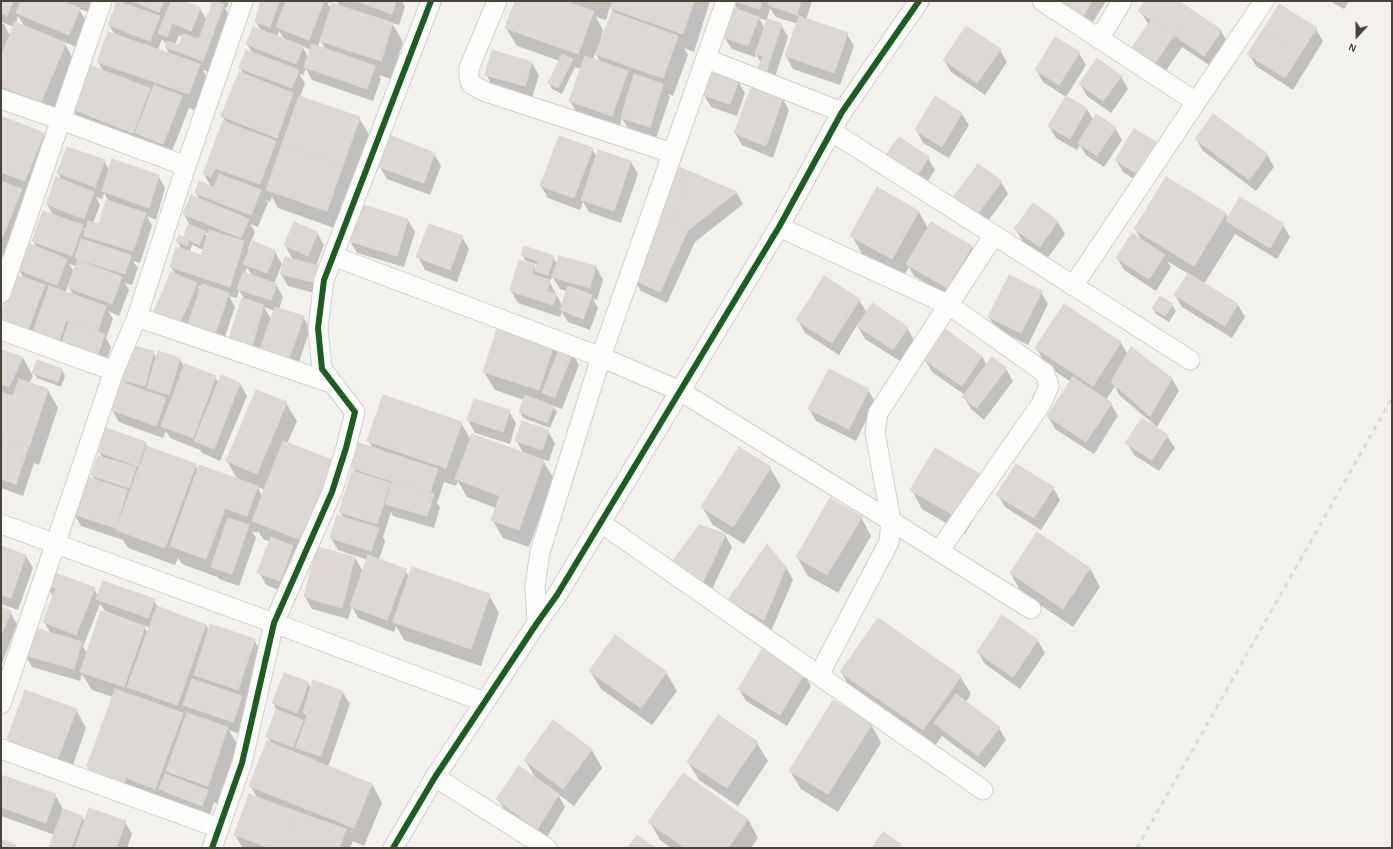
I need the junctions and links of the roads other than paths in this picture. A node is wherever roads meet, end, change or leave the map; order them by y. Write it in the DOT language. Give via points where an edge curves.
graph roads {
  1 [pos="102,1"];
  2 [pos="243,1"];
  3 [pos="431,1"];
  4 [pos="497,1"];
  5 [pos="726,1"];
  6 [pos="919,1"];
  7 [pos="1042,1"];
  8 [pos="1122,1"];
  9 [pos="1264,1"];
  10 [pos="1099,39"];
  11 [pos="707,59"];
  12 [pos="1,99"];
  13 [pos="1196,102"];
  14 [pos="842,112"];
  15 [pos="62,120"];
  16 [pos="831,131"];
  17 [pos="672,153"];
  18 [pos="186,166"];
  19 [pos="779,227"];
  20 [pos="994,235"];
  21 [pos="333,256"];
  22 [pos="1073,286"];
  23 [pos="1,293"];
  24 [pos="948,305"];
  25 [pos="137,317"];
  26 [pos="1,330"];
  27 [pos="601,357"];
  28 [pos="1190,360"];
  29 [pos="114,371"];
  30 [pos="334,384"];
  31 [pos="680,391"];
  32 [pos="891,520"];
  33 [pos="601,523"];
  34 [pos="1,524"];
  35 [pos="55,544"];
  36 [pos="939,551"];
  37 [pos="1030,609"];
  38 [pos="274,622"];
  39 [pos="537,623"];
  40 [pos="819,675"];
  41 [pos="485,702"];
  42 [pos="1,704"];
  43 [pos="1,749"];
  44 [pos="435,778"];
  45 [pos="983,790"];
  46 [pos="219,828"];
  47 [pos="212,848"];
  48 [pos="393,848"];
  49 [pos="547,848"];
  1 -- 15 [label="street"];
  2 -- 18 [label="street"];
  3 -- 21 [label="street"];
  4 -- 17 [label="street" via="469,68 471,84 486,92"];
  5 -- 11 [label="street"];
  6 -- 14 [label="street"];
  7 -- 10 [label="street"];
  8 -- 10 [label="street"];
  9 -- 13 [label="street"];
  10 -- 13 [label="street"];
  11 -- 14 [label="street"];
  11 -- 17 [label="street"];
  12 -- 15 [label="street"];
  13 -- 22 [label="street"];
  14 -- 16 [label="street"];
  15 -- 18 [label="street"];
  15 -- 23 [label="street"];
  16 -- 19 [label="street"];
  16 -- 20 [label="street"];
  17 -- 27 [label="street"];
  18 -- 25 [label="street"];
  19 -- 24 [label="street"];
  19 -- 31 [label="street"];
  20 -- 22 [label="street"];
  20 -- 24 [label="street"];
  21 -- 27 [label="street"];
  21 -- 30 [label="street" via="324,280 318,328 322,369"];
  22 -- 28 [label="street"];
  24 -- 32 [label="street" via="878,413 875,432"];
  24 -- 36 [label="street" via="1045,372 1049,386 1041,404"];
  25 -- 29 [label="street"];
  25 -- 30 [label="street"];
  26 -- 29 [label="street"];
  27 -- 31 [label="street"];
  27 -- 39 [label="street" via="540,552 535,586"];
  29 -- 35 [label="street"];
  30 -- 38 [label="street" via="355,412 346,448 332,492"];
  31 -- 32 [label="street"];
  31 -- 33 [label="street"];
  32 -- 36 [label="street"];
  32 -- 40 [label="street" via="889,542"];
  33 -- 39 [label="street"];
  33 -- 40 [label="street"];
  34 -- 35 [label="street"];
  35 -- 38 [label="street"];
  35 -- 42 [label="street"];
  36 -- 37 [label="street"];
  38 -- 41 [label="street"];
  38 -- 46 [label="street" via="242,763"];
  39 -- 41 [label="street"];
  40 -- 45 [label="street"];
  41 -- 44 [label="street"];
  43 -- 46 [label="street"];
  44 -- 48 [label="street"];
  44 -- 49 [label="street"];
  46 -- 47 [label="street"];
}
